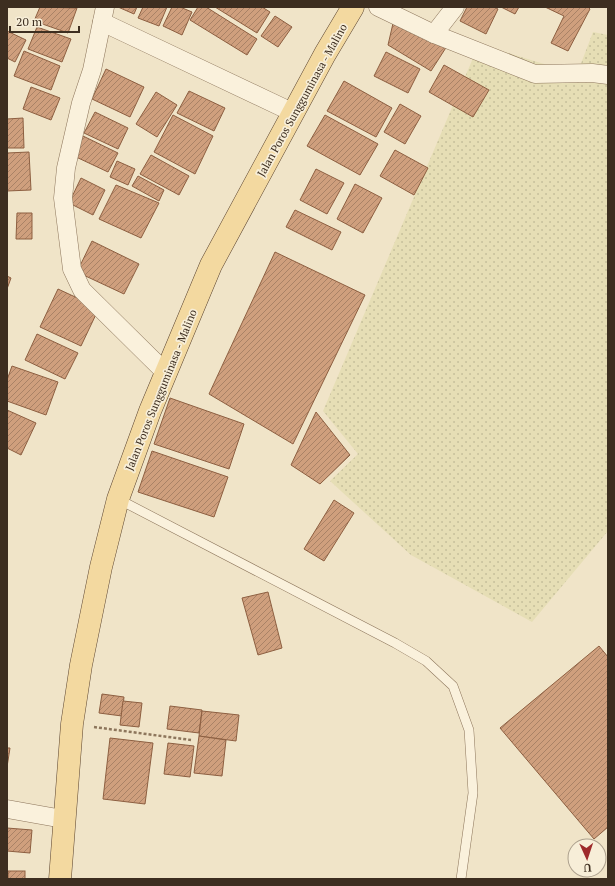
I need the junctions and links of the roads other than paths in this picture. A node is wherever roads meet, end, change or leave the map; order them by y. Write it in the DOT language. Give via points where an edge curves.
graph roads {
  1 [pos="353,7"];
  2 [pos="378,7"];
  3 [pos="455,7"];
  4 [pos="103,15"];
  5 [pos="434,34"];
  6 [pos="608,75"];
  7 [pos="294,113"];
  8 [pos="166,373"];
  9 [pos="118,499"];
  10 [pos="7,809"];
  11 [pos="63,819"];
  12 [pos="60,879"];
  13 [pos="461,879"];
  1 -- 7 [label="main road, Jalan Poros Sungguminasa - Malino"];
  2 -- 5 [label="street"];
  3 -- 5 [label="street"];
  4 -- 7 [label="street"];
  4 -- 8 [label="street" via="92,70 70,145 64,183 65,223 72,269 82,290"];
  5 -- 6 [label="street" via="535,74"];
  7 -- 8 [label="main road, Jalan Poros Sungguminasa - Malino" via="211,265"];
  8 -- 9 [label="main road, Jalan Poros Sungguminasa - Malino"];
  9 -- 11 [label="main road, Jalan Poros Sungguminasa - Malino" via="81,665 72,724"];
  9 -- 13 [label="lane" via="394,643 426,661 453,686 469,730 473,793"];
  10 -- 11 [label="street"];
  11 -- 12 [label="main road, Jalan Poros Sungguminasa - Malino"];
}
